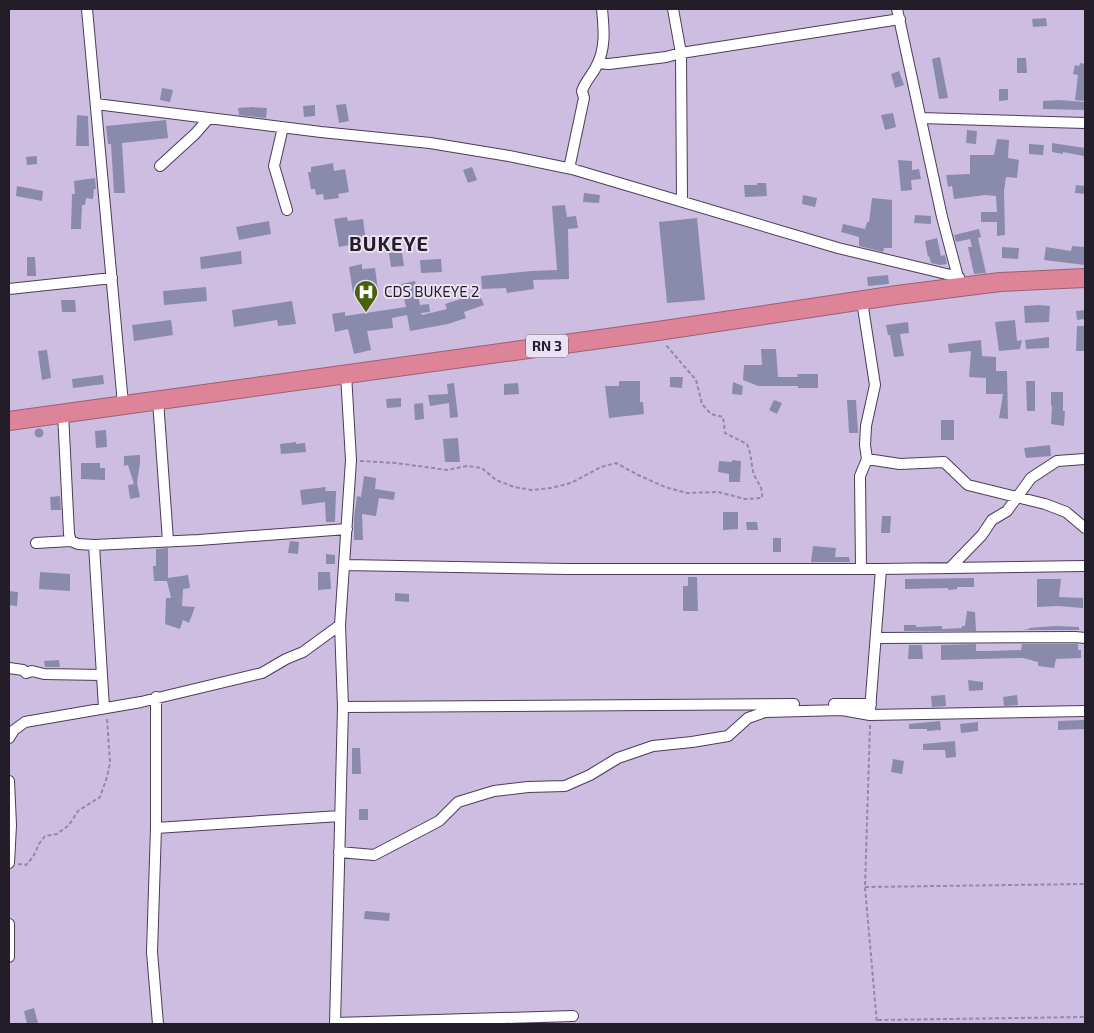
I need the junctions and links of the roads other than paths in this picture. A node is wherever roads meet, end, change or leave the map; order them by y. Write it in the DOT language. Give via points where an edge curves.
graph roads {
  1 [pos="87,9"];
  2 [pos="602,9"];
  3 [pos="673,9"];
  4 [pos="898,14"];
  5 [pos="681,53"];
  6 [pos="598,63"];
  7 [pos="96,104"];
  8 [pos="209,118"];
  9 [pos="921,118"];
  10 [pos="1085,123"];
  11 [pos="283,127"];
  12 [pos="160,166"];
  13 [pos="572,169"];
  14 [pos="682,201"];
  15 [pos="287,210"];
  16 [pos="112,278"];
  17 [pos="1085,278"];
  18 [pos="959,282"];
  19 [pos="9,289"];
  20 [pos="862,301"];
  21 [pos="346,374"];
  22 [pos="158,400"];
  23 [pos="124,404"];
  24 [pos="63,413"];
  25 [pos="9,421"];
  26 [pos="867,459"];
  27 [pos="1085,459"];
  28 [pos="1017,497"];
  29 [pos="1085,528"];
  30 [pos="347,529"];
  31 [pos="71,541"];
  32 [pos="168,541"];
  33 [pos="36,543"];
  34 [pos="94,545"];
  35 [pos="345,565"];
  36 [pos="1085,566"];
  37 [pos="951,567"];
  38 [pos="862,569"];
  39 [pos="882,569"];
  40 [pos="340,625"];
  41 [pos="877,638"];
  42 [pos="1085,638"];
  43 [pos="9,668"];
  44 [pos="102,675"];
  45 [pos="156,697"];
  46 [pos="871,704"];
  47 [pos="342,707"];
  48 [pos="104,708"];
  49 [pos="1085,711"];
  50 [pos="870,715"];
  51 [pos="9,738"];
  52 [pos="9,781"];
  53 [pos="340,816"];
  54 [pos="156,828"];
  55 [pos="339,852"];
  56 [pos="13,864"];
  57 [pos="9,924"];
  58 [pos="9,957"];
  59 [pos="573,1016"];
  60 [pos="335,1023"];
  61 [pos="158,1024"];
  1 -- 7 [label="street"];
  2 -- 6 [label="street" via="605,32"];
  3 -- 5 [label="street"];
  4 -- 5 [label="street"];
  4 -- 9 [label="street"];
  5 -- 6 [label="street"];
  5 -- 14 [label="street"];
  6 -- 13 [label="street" via="582,91 584,98 570,164"];
  7 -- 8 [label="street"];
  7 -- 16 [label="street"];
  8 -- 11 [label="street"];
  8 -- 12 [label="street"];
  9 -- 10 [label="street"];
  9 -- 18 [label="street"];
  11 -- 13 [label="street" via="430,143"];
  11 -- 15 [label="street" via="274,166"];
  13 -- 14 [label="street"];
  14 -- 18 [label="street"];
  16 -- 19 [label="street"];
  16 -- 23 [label="street"];
  17 -- 18 [label="highway, RN 3"];
  18 -- 20 [label="highway, RN 3"];
  20 -- 21 [label="highway, RN 3"];
  20 -- 26 [label="street" via="874,385 866,426"];
  21 -- 22 [label="highway, RN 3"];
  21 -- 30 [label="street" via="351,460"];
  22 -- 23 [label="highway, RN 3"];
  22 -- 32 [label="street"];
  23 -- 24 [label="highway, RN 3"];
  24 -- 25 [label="highway, RN 3"];
  24 -- 31 [label="street"];
  26 -- 28 [label="street" via="900,464 944,462 968,485"];
  26 -- 38 [label="street" via="860,476"];
  27 -- 28 [label="street" via="1058,461 1031,478"];
  28 -- 29 [label="street" via="1066,512"];
  28 -- 37 [label="street"];
  30 -- 32 [label="street"];
  30 -- 35 [label="street"];
  31 -- 33 [label="street"];
  31 -- 34 [label="street"];
  32 -- 34 [label="street"];
  34 -- 44 [label="street"];
  35 -- 38 [label="street"];
  35 -- 40 [label="street"];
  36 -- 37 [label="street"];
  37 -- 39 [label="street"];
  38 -- 39 [label="street"];
  39 -- 41 [label="street"];
  40 -- 45 [label="street" via="303,652 262,673"];
  40 -- 47 [label="street"];
  41 -- 42 [label="street"];
  41 -- 46 [label="street"];
  43 -- 44 [label="street" via="26,673"];
  44 -- 48 [label="street"];
  45 -- 48 [label="street"];
  45 -- 54 [label="street"];
  46 -- 47 [label="street"];
  46 -- 50 [label="street"];
  47 -- 53 [label="street"];
  48 -- 51 [label="street" via="25,722"];
  49 -- 50 [label="street"];
  50 -- 55 [label="street" via="842,710 765,712 748,718 728,736 654,746 618,758 565,786 494,791 458,802 439,821 374,855"];
  52 -- 56 [label="street"];
  53 -- 54 [label="street"];
  53 -- 55 [label="street"];
  54 -- 61 [label="street" via="152,952"];
  55 -- 60 [label="street"];
  57 -- 58 [label="street"];
  59 -- 60 [label="street"];
}
